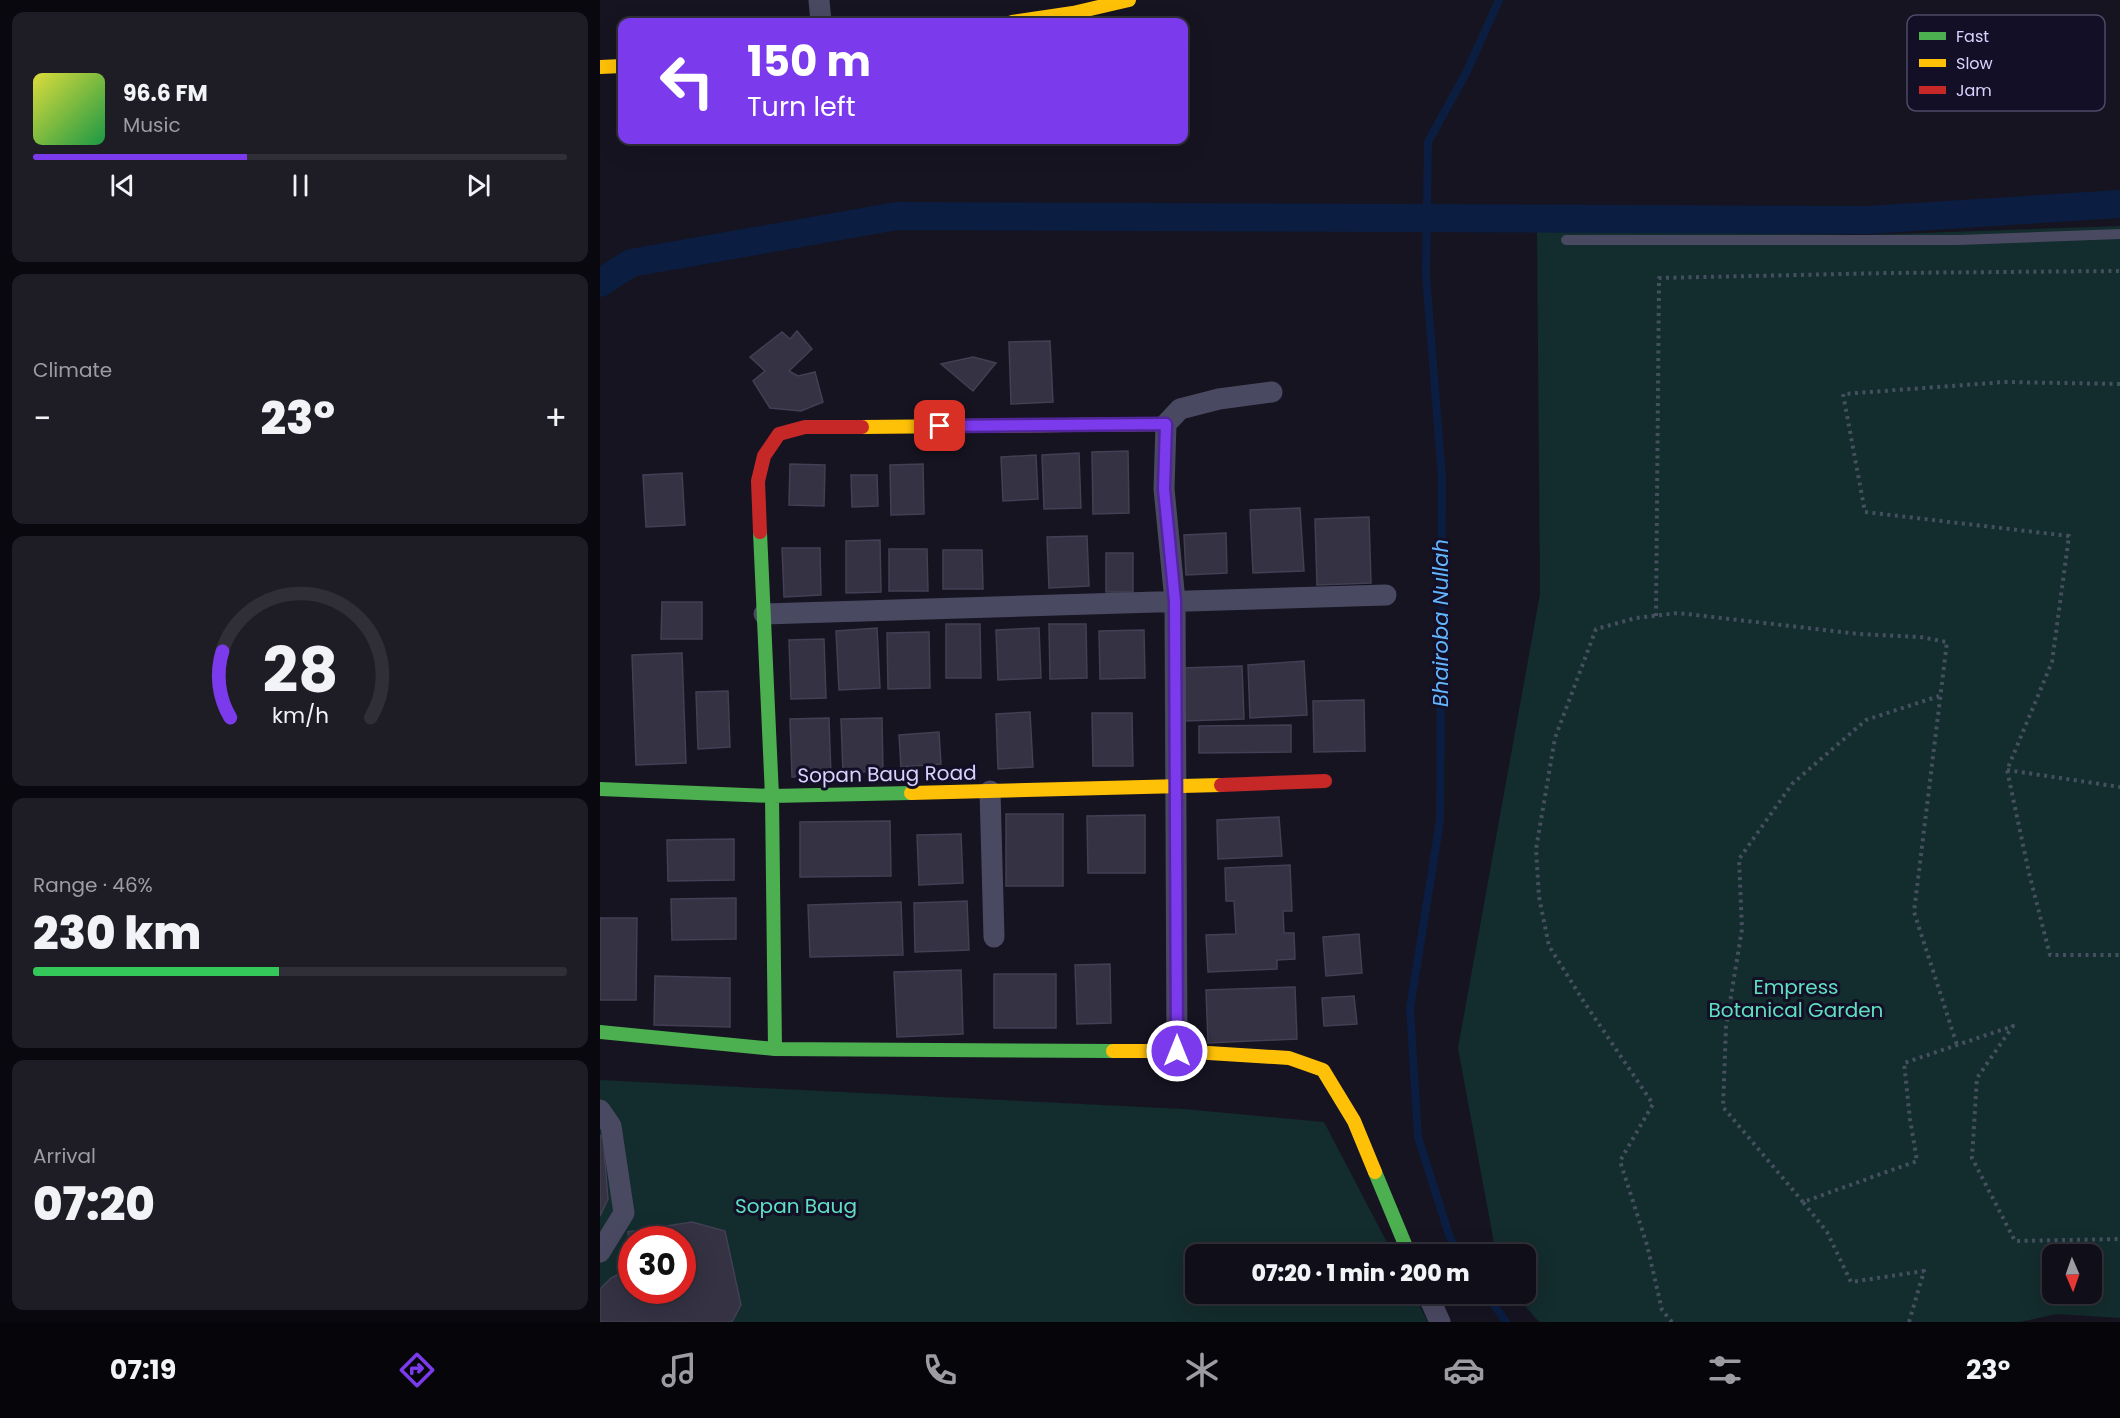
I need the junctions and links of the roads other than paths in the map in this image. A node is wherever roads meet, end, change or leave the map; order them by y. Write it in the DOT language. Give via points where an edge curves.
graph roads {
  1 [pos="1129,0"];
  2 [pos="1039,18"];
  3 [pos="618,66"];
  4 [pos="600,67"];
  5 [pos="2120,234"];
  6 [pos="1566,240"];
  7 [pos="1272,392"];
  8 [pos="1166,424"];
  9 [pos="1386,595"];
  10 [pos="1175,601"];
  11 [pos="764,614"];
  12 [pos="1325,781"];
  13 [pos="1176,787"];
  14 [pos="600,789"];
  15 [pos="990,791"];
  16 [pos="772,796"];
  17 [pos="994,937"];
  18 [pos="600,1032"];
  19 [pos="775,1049"];
  20 [pos="1177,1051"];
  21 [pos="600,1110"];
  22 [pos="1406,1244"];
  23 [pos="600,1252"];
  24 [pos="1432,1304"];
  25 [pos="1440,1322"];
  1 -- 2 [label="street"];
  3 -- 4 [label="street"];
  5 -- 6 [label="lane" via="1958,240"];
  7 -- 8 [label="street" via="1180,409"];
  8 -- 10 [label="street" via="1164,489"];
  8 -- 11 [label="street" via="805,427 779,434 764,456 758,481"];
  9 -- 10 [label="street"];
  10 -- 11 [label="street"];
  10 -- 13 [label="street"];
  11 -- 16 [label="street"];
  12 -- 13 [label="street, Sopan Baug Road"];
  13 -- 15 [label="street, Sopan Baug Road"];
  13 -- 20 [label="street"];
  14 -- 16 [label="street, Sopan Baug Road"];
  15 -- 16 [label="street, Sopan Baug Road"];
  15 -- 17 [label="street"];
  16 -- 19 [label="street"];
  18 -- 19 [label="street"];
  19 -- 20 [label="street"];
  20 -- 22 [label="street" via="1289,1058 1323,1070 1353,1121"];
  21 -- 23 [label="street" via="611,1126 624,1213"];
  24 -- 25 [label="street"];
}
